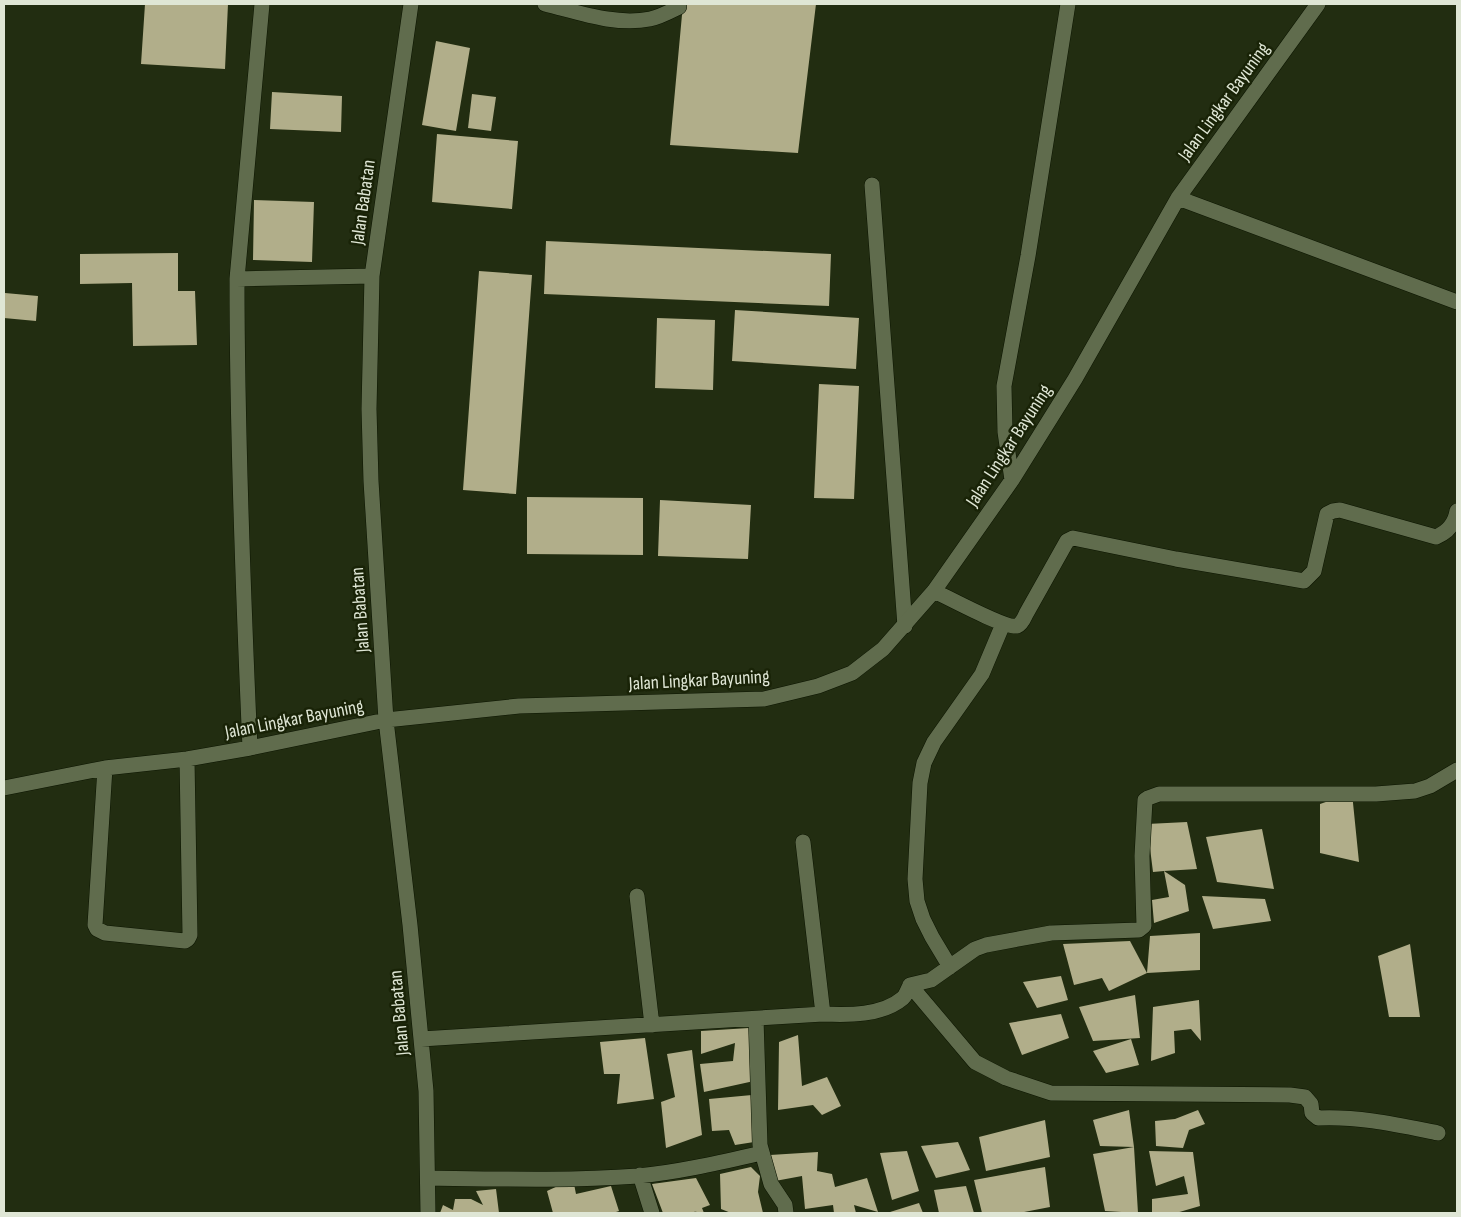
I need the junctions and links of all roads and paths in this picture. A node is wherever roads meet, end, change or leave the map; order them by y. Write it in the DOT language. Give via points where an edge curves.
graph roads {
  1 [pos="262,4"];
  2 [pos="411,4"];
  3 [pos="545,4"];
  4 [pos="1068,4"];
  5 [pos="1318,4"];
  6 [pos="679,7"];
  7 [pos="872,185"];
  8 [pos="1178,198"];
  9 [pos="372,276"];
  10 [pos="237,278"];
  11 [pos="1457,302"];
  12 [pos="1012,480"];
  13 [pos="1457,511"];
  14 [pos="934,591"];
  15 [pos="1004,624"];
  16 [pos="904,626"];
  17 [pos="386,720"];
  18 [pos="250,748"];
  19 [pos="187,759"];
  20 [pos="105,768"];
  21 [pos="1457,770"];
  22 [pos="4,788"];
  23 [pos="803,842"];
  24 [pos="636,896"];
  25 [pos="950,967"];
  26 [pos="910,985"];
  27 [pos="824,1014"];
  28 [pos="756,1018"];
  29 [pos="652,1025"];
  30 [pos="421,1039"];
  31 [pos="1438,1133"];
  32 [pos="762,1153"];
  33 [pos="640,1175"];
  34 [pos="428,1178"];
  35 [pos="428,1213"];
  36 [pos="652,1213"];
  37 [pos="786,1213"];
  1 -- 10 [label="street"];
  2 -- 9 [label="street, Jalan Babatan"];
  3 -- 6 [label="street" via="608,19 640,20"];
  4 -- 12 [label="street" via="1004,386 1005,432"];
  5 -- 8 [label="street, Jalan Lingkar Bayuning"];
  7 -- 16 [label="street"];
  8 -- 11 [label="street"];
  8 -- 12 [label="street, Jalan Lingkar Bayuning"];
  9 -- 10 [label="street"];
  9 -- 17 [label="street, Jalan Babatan" via="371,481"];
  10 -- 18 [label="street" via="240,524"];
  12 -- 14 [label="street, Jalan Lingkar Bayuning"];
  13 -- 15 [label="street" via="1456,519 1447,532 1436,537 1333,510 1327,514 1314,571 1304,581 1073,538 1067,541 1021,623 1016,626"];
  14 -- 15 [label="street"];
  14 -- 16 [label="street, Jalan Lingkar Bayuning"];
  15 -- 25 [label="street" via="982,674 934,742 924,763 920,783 914,879 917,901 927,928"];
  16 -- 17 [label="street, Jalan Lingkar Bayuning" via="883,649 852,673 818,686 764,699 519,706"];
  17 -- 18 [label="street, Jalan Lingkar Bayuning"];
  17 -- 30 [label="street, Jalan Babatan"];
  18 -- 19 [label="street, Jalan Lingkar Bayuning"];
  19 -- 20 [label="street, Jalan Lingkar Bayuning"];
  19 -- 20 [label="street" via="190,935 185,941 104,934 95,925"];
  20 -- 22 [label="street, Jalan Lingkar Bayuning"];
  21 -- 25 [label="street" via="1415,791 1151,796 1145,800 1142,928 1051,933 986,945"];
  23 -- 27 [label="street"];
  24 -- 29 [label="street"];
  25 -- 26 [label="street" via="931,980"];
  26 -- 27 [label="street" via="904,998 884,1008 849,1015"];
  26 -- 31 [label="street" via="975,1062 1006,1078 1050,1092 1290,1095 1305,1097 1318,1118 1381,1121"];
  27 -- 28 [label="street"];
  28 -- 29 [label="street"];
  28 -- 32 [label="street"];
  29 -- 30 [label="street"];
  30 -- 34 [label="street, Jalan Babatan"];
  32 -- 33 [label="street"];
  32 -- 37 [label="street"];
  33 -- 34 [label="street" via="550,1179"];
  33 -- 36 [label="street"];
  34 -- 35 [label="street, Jalan Babatan"];
}
